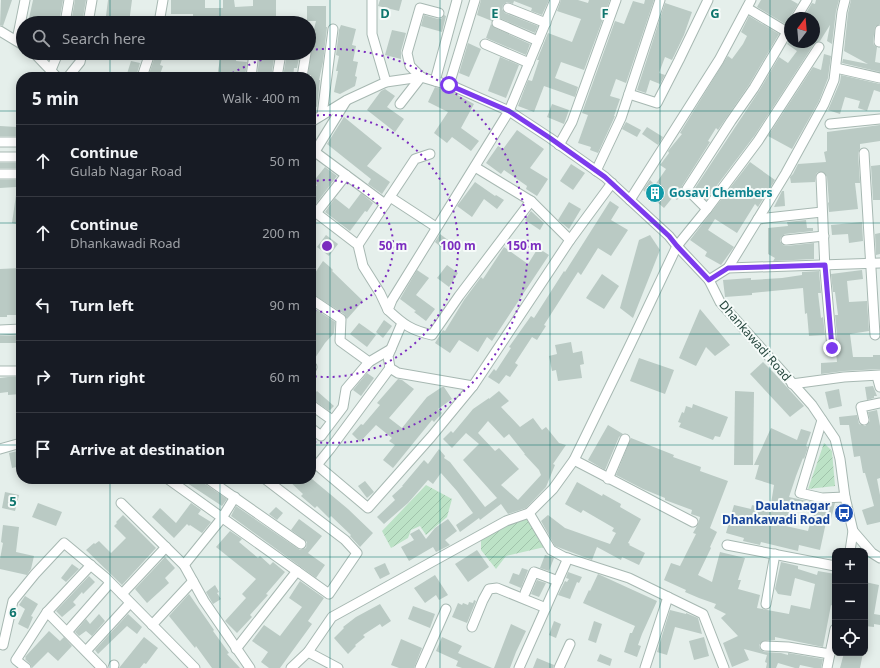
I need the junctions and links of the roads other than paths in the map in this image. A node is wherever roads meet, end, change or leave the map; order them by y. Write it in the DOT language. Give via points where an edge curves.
graph roads {
  1 [pos="25,0"];
  2 [pos="70,0"];
  3 [pos="92,0"];
  4 [pos="163,0"];
  5 [pos="372,0"];
  6 [pos="456,0"];
  7 [pos="475,0"];
  8 [pos="555,0"];
  9 [pos="616,0"];
  10 [pos="660,0"];
  11 [pos="708,0"];
  12 [pos="807,0"];
  13 [pos="845,0"];
  14 [pos="749,4"];
  15 [pos="508,8"];
  16 [pos="800,12"];
  17 [pos="439,13"];
  18 [pos="23,16"];
  19 [pos="67,16"];
  20 [pos="89,16"];
  21 [pos="160,16"];
  22 [pos="497,23"];
  23 [pos="546,23"];
  24 [pos="784,26"];
  25 [pos="333,29"];
  26 [pos="880,30"];
  27 [pos="0,31"];
  28 [pos="784,36"];
  29 [pos="16,41"];
  30 [pos="538,41"];
  31 [pos="879,42"];
  32 [pos="485,44"];
  33 [pos="818,48"];
  34 [pos="41,60"];
  35 [pos="57,60"];
  36 [pos="80,60"];
  37 [pos="148,60"];
  38 [pos="253,60"];
  39 [pos="280,60"];
  40 [pos="305,60"];
  41 [pos="529,63"];
  42 [pos="836,68"];
  43 [pos="52,72"];
  44 [pos="54,72"];
  45 [pos="72,72"];
  46 [pos="144,72"];
  47 [pos="252,72"];
  48 [pos="278,72"];
  49 [pos="303,72"];
  50 [pos="421,77"];
  51 [pos="880,78"];
  52 [pos="435,81"];
  53 [pos="386,82"];
  54 [pos="449,85"];
  55 [pos="629,94"];
  56 [pos="347,100"];
  57 [pos="400,104"];
  58 [pos="509,111"];
  59 [pos="322,115"];
  60 [pos="316,119"];
  61 [pos="880,119"];
  62 [pos="830,124"];
  63 [pos="0,142"];
  64 [pos="16,142"];
  65 [pos="559,145"];
  66 [pos="316,150"];
  67 [pos="864,153"];
  68 [pos="430,154"];
  69 [pos="0,157"];
  70 [pos="16,157"];
  71 [pos="316,157"];
  72 [pos="475,167"];
  73 [pos="596,171"];
  74 [pos="0,174"];
  75 [pos="16,174"];
  76 [pos="346,176"];
  77 [pos="821,177"];
  78 [pos="612,183"];
  79 [pos="630,200"];
  80 [pos="387,201"];
  81 [pos="531,202"];
  82 [pos="316,208"];
  83 [pos="707,209"];
  84 [pos="822,212"];
  85 [pos="316,213"];
  86 [pos="758,219"];
  87 [pos="436,228"];
  88 [pos="824,236"];
  89 [pos="570,240"];
  90 [pos="786,240"];
  91 [pos="358,245"];
  92 [pos="677,246"];
  93 [pos="875,263"];
  94 [pos="825,265"];
  95 [pos="728,268"];
  96 [pos="709,280"];
  97 [pos="316,302"];
  98 [pos="388,310"];
  99 [pos="402,322"];
  100 [pos="16,329"];
  101 [pos="0,330"];
  102 [pos="875,335"];
  103 [pos="832,348"];
  104 [pos="391,349"];
  105 [pos="369,362"];
  106 [pos="390,368"];
  107 [pos="0,371"];
  108 [pos="16,371"];
  109 [pos="878,375"];
  110 [pos="792,384"];
  111 [pos="472,386"];
  112 [pos="880,388"];
  113 [pos="880,403"];
  114 [pos="316,409"];
  115 [pos="332,420"];
  116 [pos="822,420"];
  117 [pos="864,420"];
  118 [pos="316,432"];
  119 [pos="625,439"];
  120 [pos="16,444"];
  121 [pos="0,449"];
  122 [pos="574,460"];
  123 [pos="608,479"];
  124 [pos="175,484"];
  125 [pos="216,484"];
  126 [pos="271,484"];
  127 [pos="235,497"];
  128 [pos="845,497"];
  129 [pos="121,503"];
  130 [pos="529,513"];
  131 [pos="222,518"];
  132 [pos="693,522"];
  133 [pos="854,531"];
  134 [pos="302,544"];
  135 [pos="727,545"];
  136 [pos="166,547"];
  137 [pos="851,548"];
  138 [pos="775,554"];
  139 [pos="568,558"];
  140 [pos="880,558"];
  141 [pos="91,565"];
  142 [pos="184,565"];
  143 [pos="832,565"];
  144 [pos="297,571"];
  145 [pos="193,581"];
  146 [pos="558,581"];
  147 [pos="110,583"];
  148 [pos="525,593"];
  149 [pos="122,594"];
  150 [pos="668,597"];
  151 [pos="130,603"];
  152 [pos="766,604"];
  153 [pos="546,608"];
  154 [pos="446,609"];
  155 [pos="47,612"];
  156 [pos="152,625"];
  157 [pos="472,627"];
  158 [pos="67,632"];
  159 [pos="1,644"];
  160 [pos="570,644"];
  161 [pos="832,644"];
  162 [pos="765,646"];
  163 [pos="236,648"];
  164 [pos="86,651"];
  165 [pos="308,652"];
  166 [pos="830,654"];
  167 [pos="26,668"];
  168 [pos="102,668"];
  169 [pos="194,668"];
  170 [pos="250,668"];
  171 [pos="291,668"];
  172 [pos="338,668"];
  173 [pos="420,668"];
  174 [pos="519,668"];
  175 [pos="559,668"];
  176 [pos="645,668"];
  177 [pos="724,668"];
  178 [pos="827,668"];
  1 -- 18 [label="street"];
  2 -- 19 [label="street"];
  3 -- 20 [label="street"];
  4 -- 21 [label="street"];
  5 -- 53 [label="street" via="372,34"];
  6 -- 52 [label="street"];
  7 -- 54 [label="street"];
  8 -- 23 [label="street"];
  9 -- 65 [label="street" via="572,122"];
  10 -- 55 [label="street"];
  11 -- 55 [label="street" via="657,104"];
  12 -- 16 [label="street"];
  13 -- 42 [label="street"];
  14 -- 24 [label="street"];
  14 -- 79 [label="street" via="719,60"];
  15 -- 23 [label="street"];
  17 -- 50 [label="street" via="420,8 408,53 410,66"];
  22 -- 30 [label="street"];
  23 -- 30 [label="street"];
  25 -- 59 [label="street"];
  26 -- 31 [label="street"];
  27 -- 29 [label="street"];
  28 -- 83 [label="street" via="754,88 688,189"];
  30 -- 41 [label="street"];
  32 -- 41 [label="street"];
  33 -- 83 [label="street" via="758,141"];
  34 -- 43 [label="street"];
  35 -- 44 [label="street"];
  36 -- 45 [label="street"];
  37 -- 46 [label="street"];
  38 -- 47 [label="street"];
  39 -- 48 [label="street"];
  40 -- 49 [label="street"];
  41 -- 58 [label="street"];
  42 -- 51 [label="street"];
  42 -- 86 [label="street" via="824,104"];
  50 -- 52 [label="street, Dhankawadi Road"];
  50 -- 53 [label="street"];
  50 -- 57 [label="street"];
  52 -- 54 [label="street, Dhankawadi Road"];
  53 -- 56 [label="street"];
  54 -- 58 [label="street, Dhankawadi Road"];
  55 -- 73 [label="street" via="621,118"];
  56 -- 59 [label="street"];
  56 -- 66 [label="street"];
  58 -- 65 [label="street, Dhankawadi Road"];
  58 -- 72 [label="street"];
  59 -- 60 [label="street"];
  61 -- 62 [label="street"];
  63 -- 64 [label="street"];
  65 -- 73 [label="street, Dhankawadi Road"];
  67 -- 93 [label="street"];
  68 -- 80 [label="street" via="415,159"];
  69 -- 70 [label="street"];
  71 -- 76 [label="street"];
  72 -- 81 [label="street"];
  72 -- 87 [label="street"];
  73 -- 78 [label="street, Dhankawadi Road"];
  74 -- 75 [label="street"];
  76 -- 80 [label="street"];
  76 -- 82 [label="street"];
  77 -- 84 [label="street"];
  78 -- 79 [label="street, Dhankawadi Road"];
  78 -- 89 [label="street"];
  79 -- 92 [label="street, Dhankawadi Road"];
  80 -- 87 [label="street"];
  80 -- 91 [label="street"];
  81 -- 89 [label="street"];
  81 -- 99 [label="street" via="432,335 416,331"];
  83 -- 92 [label="street"];
  84 -- 86 [label="street"];
  84 -- 88 [label="street"];
  85 -- 91 [label="street"];
  86 -- 95 [label="street"];
  87 -- 98 [label="street"];
  88 -- 90 [label="street"];
  88 -- 94 [label="street"];
  89 -- 111 [label="street"];
  91 -- 98 [label="street" via="363,266"];
  92 -- 96 [label="street, Dhankawadi Road"];
  92 -- 122 [label="street"];
  93 -- 94 [label="street"];
  93 -- 102 [label="street"];
  94 -- 95 [label="street"];
  94 -- 103 [label="street"];
  95 -- 96 [label="street"];
  96 -- 110 [label="street, Dhankawadi Road" via="720,302"];
  97 -- 105 [label="street" via="341,319 340,341"];
  98 -- 99 [label="street"];
  99 -- 104 [label="street"];
  100 -- 101 [label="street"];
  104 -- 105 [label="street"];
  104 -- 106 [label="street" via="388,356"];
  105 -- 115 [label="street" via="346,389 343,407"];
  106 -- 111 [label="street" via="398,373"];
  106 -- 111 [label="street" via="317,465 368,508"];
  107 -- 108 [label="street"];
  109 -- 110 [label="street"];
  109 -- 112 [label="street"];
  110 -- 116 [label="street, Dhankawadi Road"];
  113 -- 117 [label="street" via="861,407"];
  114 -- 115 [label="street"];
  115 -- 118 [label="street" via="321,436"];
  116 -- 128 [label="street, Dhankawadi Road" via="835,439"];
  116 -- 128 [label="street" via="800,493 822,498"];
  119 -- 123 [label="street"];
  120 -- 121 [label="street"];
  122 -- 123 [label="street"];
  122 -- 130 [label="street" via="553,489"];
  123 -- 132 [label="street"];
  124 -- 131 [label="street"];
  125 -- 127 [label="street"];
  126 -- 144 [label="street" via="344,540 357,553 329,594"];
  127 -- 131 [label="street"];
  127 -- 134 [label="street"];
  128 -- 133 [label="street, Dhankawadi Road"];
  129 -- 136 [label="street"];
  130 -- 139 [label="street" via="551,550"];
  130 -- 165 [label="street" via="506,521 332,617"];
  131 -- 142 [label="street"];
  131 -- 144 [label="street"];
  133 -- 137 [label="street, Dhankawadi Road"];
  133 -- 140 [label="street, Dhankawadi Road" via="872,553"];
  135 -- 138 [label="street"];
  136 -- 142 [label="street"];
  136 -- 149 [label="street"];
  138 -- 143 [label="street"];
  138 -- 152 [label="street"];
  139 -- 146 [label="street"];
  139 -- 150 [label="street" via="629,578"];
  141 -- 147 [label="street"];
  141 -- 155 [label="street"];
  141 -- 159 [label="street" via="64,543 13,601"];
  142 -- 145 [label="street"];
  144 -- 163 [label="street"];
  145 -- 156 [label="street"];
  145 -- 163 [label="street"];
  146 -- 148 [label="street" via="534,572"];
  146 -- 153 [label="street"];
  147 -- 149 [label="street"];
  147 -- 158 [label="street"];
  149 -- 151 [label="street"];
  150 -- 176 [label="street"];
  150 -- 177 [label="street" via="703,614"];
  151 -- 156 [label="street"];
  151 -- 164 [label="street"];
  153 -- 157 [label="street" via="497,588 489,589"];
  153 -- 174 [label="street"];
  154 -- 173 [label="street"];
  155 -- 158 [label="street"];
  155 -- 167 [label="street" via="16,660"];
  156 -- 169 [label="street"];
  158 -- 164 [label="street"];
  160 -- 175 [label="street"];
  161 -- 166 [label="street"];
  162 -- 166 [label="street"];
  163 -- 170 [label="street"];
  164 -- 168 [label="street"];
  165 -- 171 [label="street"];
  165 -- 172 [label="street"];
  166 -- 178 [label="street"];
}
